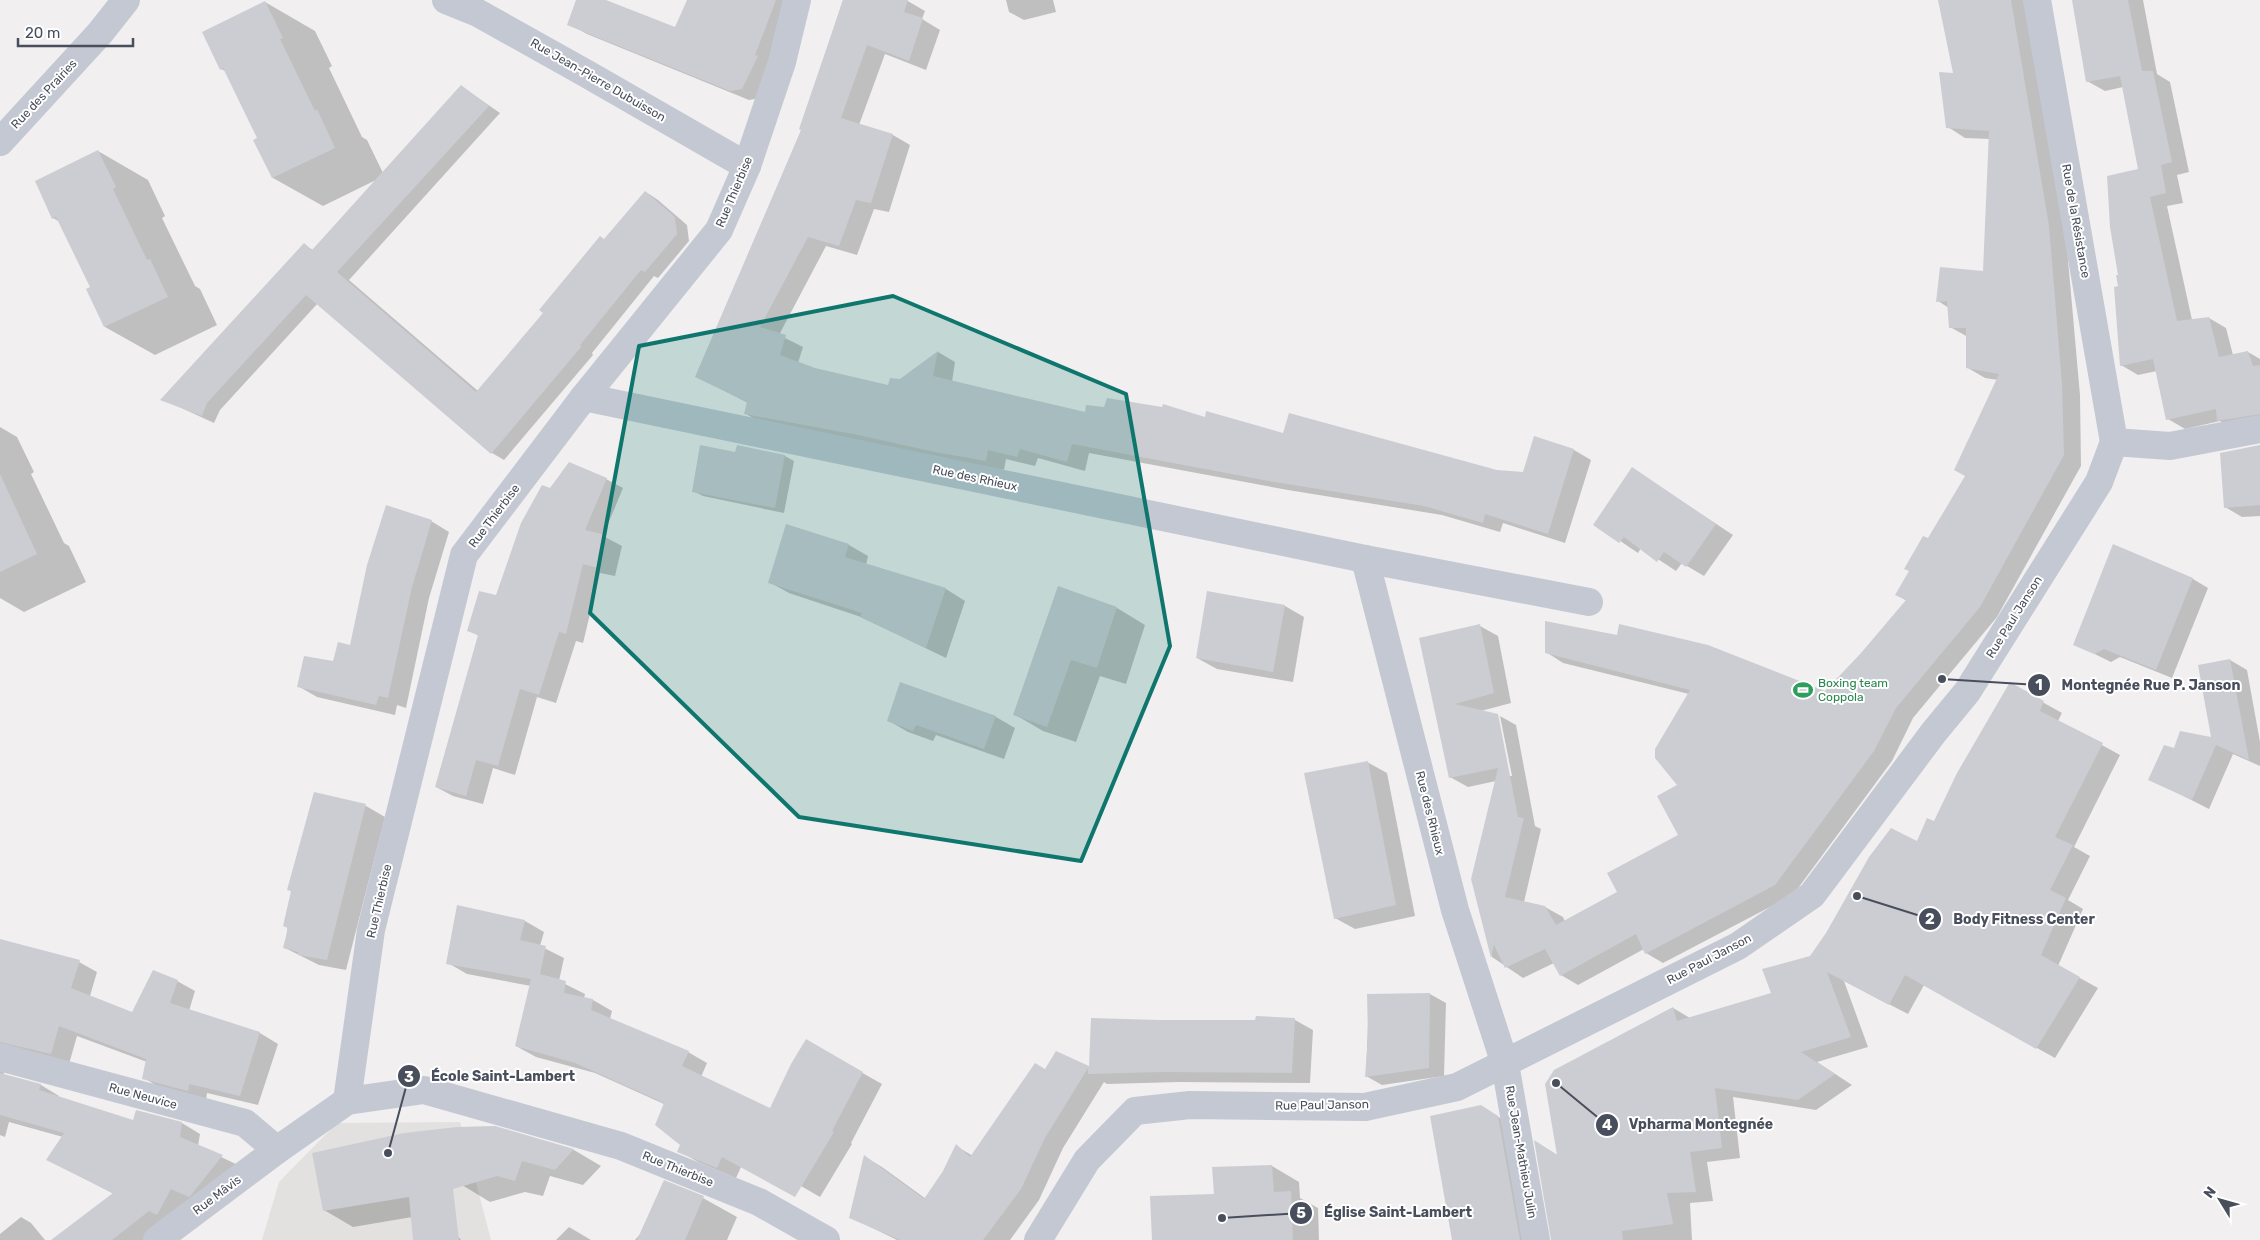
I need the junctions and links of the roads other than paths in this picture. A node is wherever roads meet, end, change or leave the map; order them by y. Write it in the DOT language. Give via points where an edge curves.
graph roads {
  1 [pos="126,0"];
  2 [pos="446,0"];
  3 [pos="797,0"];
  4 [pos="2037,0"];
  5 [pos="1,138"];
  6 [pos="747,166"];
  7 [pos="584,398"];
  8 [pos="2260,429"];
  9 [pos="2114,442"];
  10 [pos="1365,560"];
  11 [pos="1589,602"];
  12 [pos="0,1057"];
  13 [pos="1505,1064"];
  14 [pos="348,1101"];
  15 [pos="277,1150"];
  16 [pos="157,1240"];
  17 [pos="826,1240"];
  18 [pos="1038,1240"];
  19 [pos="1536,1240"];
  1 -- 5 [label="street, Rue des Prairies" via="100,33"];
  2 -- 6 [label="street, Rue Jean-Pierre Dubuisson" via="478,13"];
  3 -- 6 [label="street, Rue Thierbise" via="782,62"];
  4 -- 9 [label="street, Rue de la Résistance"];
  6 -- 7 [label="street, Rue Thierbise" via="719,230"];
  7 -- 10 [label="street, Rue des Rhieux"];
  7 -- 14 [label="street, Rue Thierbise" via="464,555 371,930"];
  8 -- 9 [label="street" via="2170,446"];
  9 -- 13 [label="street, Rue Paul Janson" via="2099,482 1967,692 1812,895 1738,946"];
  10 -- 11 [label="street, Rue des Rhieux"];
  10 -- 13 [label="street, Rue des Rhieux" via="1455,910"];
  12 -- 15 [label="street, Rue Neuvice" via="245,1123"];
  13 -- 18 [label="street, Rue Paul Janson" via="1457,1087 1365,1107 1190,1105 1135,1111 1087,1160"];
  13 -- 19 [label="street, Rue Jean-Mathieu Julin"];
  14 -- 15 [label="street, Rue Thierbise"];
  14 -- 17 [label="street, Rue Thierbise" via="424,1090 622,1146 759,1202"];
  15 -- 16 [label="street, Rue Mâvis"];
}
